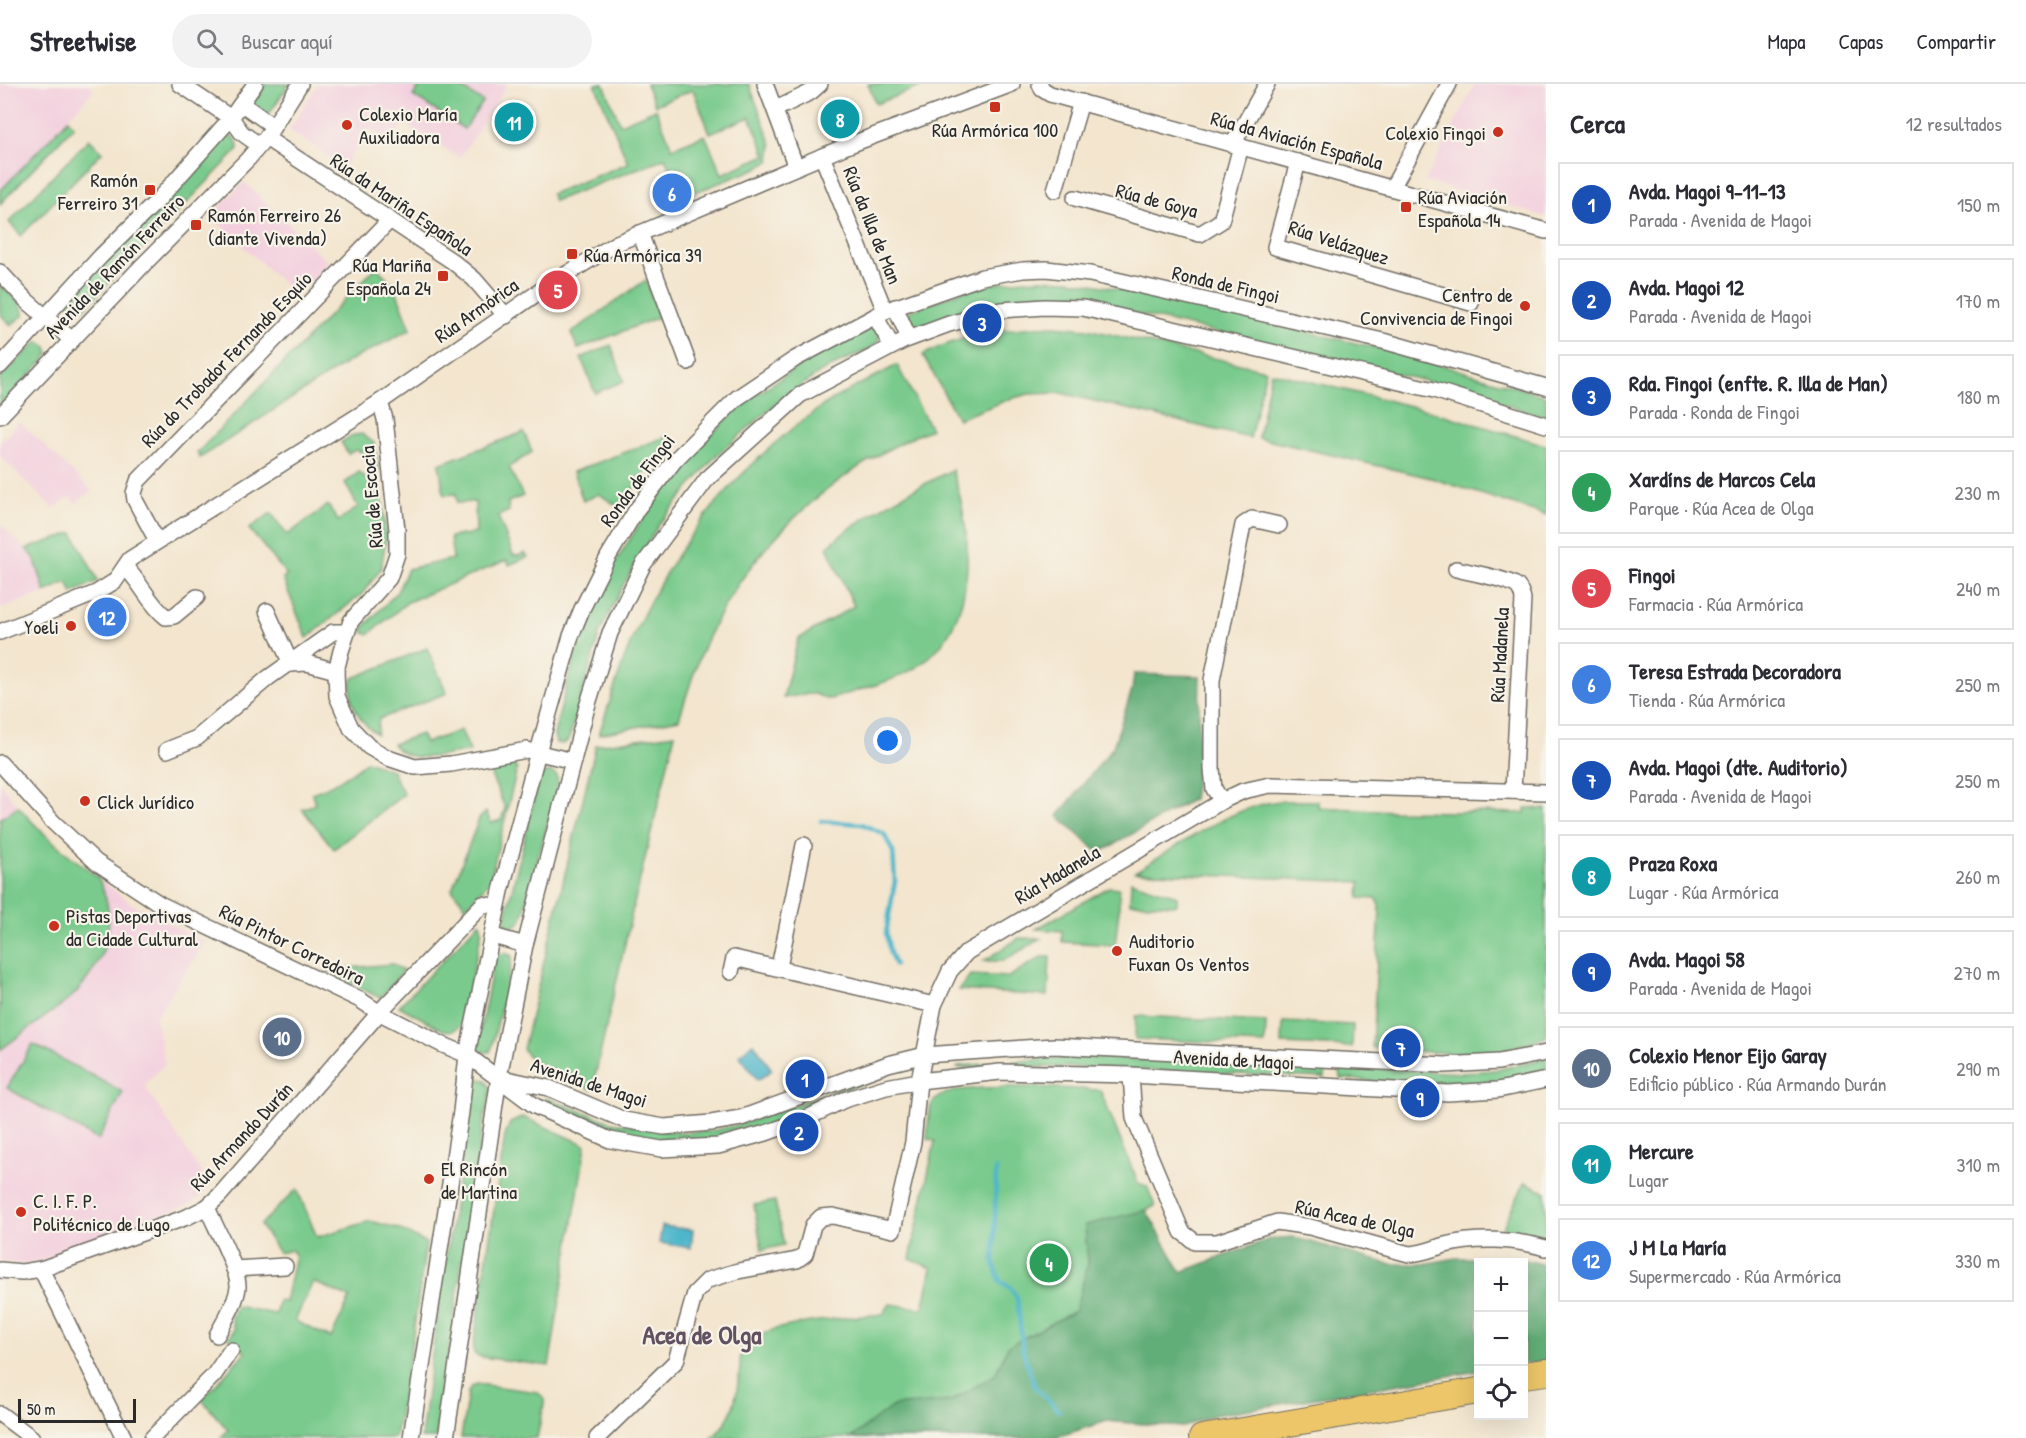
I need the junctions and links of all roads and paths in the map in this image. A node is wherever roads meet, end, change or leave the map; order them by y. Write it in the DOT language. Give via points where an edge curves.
graph roads {
  1 [pos="180,84"];
  2 [pos="255,84"];
  3 [pos="300,84"];
  4 [pos="765,84"];
  5 [pos="820,84"];
  6 [pos="1012,84"];
  7 [pos="1041,84"];
  8 [pos="1267,84"];
  9 [pos="1449,84"];
  10 [pos="1081,102"];
  11 [pos="242,104"];
  12 [pos="776,109"];
  13 [pos="231,118"];
  14 [pos="266,136"];
  15 [pos="1237,145"];
  16 [pos="822,156"];
  17 [pos="1298,162"];
  18 [pos="796,167"];
  19 [pos="1392,188"];
  20 [pos="1055,190"];
  21 [pos="1075,198"];
  22 [pos="390,220"];
  23 [pos="1546,231"];
  24 [pos="640,233"];
  25 [pos="0,272"];
  26 [pos="1471,303"];
  27 [pos="885,311"];
  28 [pos="506,315"];
  29 [pos="45,316"];
  30 [pos="909,338"];
  31 [pos="72,340"];
  32 [pos="892,346"];
  33 [pos="688,362"];
  34 [pos="0,366"];
  35 [pos="1546,387"];
  36 [pos="380,402"];
  37 [pos="0,416"];
  38 [pos="1546,425"];
  39 [pos="1279,525"];
  40 [pos="157,541"];
  41 [pos="125,567"];
  42 [pos="1456,569"];
  43 [pos="196,597"];
  44 [pos="267,611"];
  45 [pos="0,632"];
  46 [pos="347,632"];
  47 [pos="291,664"];
  48 [pos="336,671"];
  49 [pos="167,750"];
  50 [pos="538,752"];
  51 [pos="573,761"];
  52 [pos="0,763"];
  53 [pos="1513,791"];
  54 [pos="1546,792"];
  55 [pos="1222,801"];
  56 [pos="804,845"];
  57 [pos="488,904"];
  58 [pos="492,936"];
  59 [pos="525,945"];
  60 [pos="778,967"];
  61 [pos="731,972"];
  62 [pos="934,1005"];
  63 [pos="380,1013"];
  64 [pos="1546,1053"];
  65 [pos="467,1055"];
  66 [pos="925,1055"];
  67 [pos="1131,1075"];
  68 [pos="499,1077"];
  69 [pos="1546,1080"];
  70 [pos="919,1081"];
  71 [pos="207,1207"];
  72 [pos="1546,1248"];
  73 [pos="285,1266"];
  74 [pos="41,1269"];
  75 [pos="234,1269"];
  76 [pos="0,1270"];
  77 [pos="217,1335"];
  78 [pos="231,1350"];
  79 [pos="1546,1372"];
  80 [pos="1528,1374"];
  81 [pos="1546,1384"];
  82 [pos="1474,1385"];
  83 [pos="1528,1385"];
  84 [pos="1474,1391"];
  85 [pos="1394,1404"];
  86 [pos="0,1414"];
  87 [pos="32,1438"];
  88 [pos="124,1438"];
  89 [pos="152,1438"];
  90 [pos="411,1438"];
  91 [pos="446,1438"];
  92 [pos="597,1438"];
  93 [pos="1202,1438"];
  1 -- 13 [label="street"];
  2 -- 11 [label="street, Avenida de Ramón Ferreiro"];
  3 -- 14 [label="street, Avenida de Ramón Ferreiro"];
  4 -- 12 [label="street"];
  5 -- 12 [label="street"];
  6 -- 16 [label="street, Rúa Armórica"];
  7 -- 10 [label="street, Rúa da Aviación Española" via="1050,94"];
  8 -- 15 [label="street, Rúa de Goya"];
  9 -- 19 [label="street"];
  10 -- 15 [label="street, Rúa da Aviación Española"];
  10 -- 20 [label="street"];
  11 -- 13 [label="street, Avenida de Ramón Ferreiro"];
  11 -- 14 [label="street"];
  12 -- 18 [label="street"];
  13 -- 14 [label="street" via="242,133"];
  13 -- 29 [label="street, Avenida de Ramón Ferreiro"];
  14 -- 22 [label="street, Rúa da Mariña Española"];
  14 -- 31 [label="street, Avenida de Ramón Ferreiro"];
  15 -- 17 [label="street, Rúa da Aviación Española"];
  15 -- 21 [label="street, Rúa de Goya" via="1221,221 1200,234"];
  16 -- 18 [label="street, Rúa Armórica"];
  16 -- 27 [label="street, Rúa da Illa de Man"];
  17 -- 19 [label="street, Rúa da Aviación Española"];
  17 -- 26 [label="street, Rúa Velázquez" via="1275,247"];
  18 -- 24 [label="street, Rúa Armórica"];
  19 -- 23 [label="street, Rúa da Aviación Española"];
  22 -- 28 [label="street, Rúa da Mariña Española" via="474,279"];
  22 -- 40 [label="street, Rúa do Trobador Fernando Esquío" via="138,481 135,500"];
  24 -- 28 [label="street, Rúa Armórica" via="549,285"];
  24 -- 33 [label="street"];
  25 -- 29 [label="street"];
  27 -- 30 [label="street"];
  27 -- 32 [label="street"];
  27 -- 35 [label="street, Ronda de Fingoi" via="982,277 1046,269 1090,274 1387,342"];
  27 -- 50 [label="street, Ronda de Fingoi" via="795,359 737,398 675,460 637,509 582,609"];
  28 -- 36 [label="street, Rúa Armórica"];
  29 -- 31 [label="street"];
  29 -- 34 [label="street, Avenida de Ramón Ferreiro"];
  30 -- 32 [label="street"];
  30 -- 38 [label="street" via="1001,310 1083,308 1434,390"];
  31 -- 37 [label="street, Avenida de Ramón Ferreiro"];
  32 -- 51 [label="street" via="800,395 707,479 644,565 610,633"];
  36 -- 40 [label="street, Rúa Armórica"];
  36 -- 46 [label="street, Rúa de Escocia" via="398,554 389,578 351,621"];
  39 -- 55 [label="street" via="1252,519 1243,525 1238,547 1212,680 1212,769 1215,789"];
  40 -- 41 [label="street, Rúa Armórica" via="130,559"];
  41 -- 43 [label="street" via="166,617 174,616"];
  41 -- 45 [label="street, Rúa Armórica" via="115,581 96,594"];
  42 -- 53 [label="street, Rúa Madanela" via="1506,581 1521,591"];
  44 -- 47 [label="street"];
  46 -- 47 [label="street" via="333,632"];
  46 -- 48 [label="street, Rúa de Escocia"];
  47 -- 48 [label="street" via="307,663"];
  47 -- 49 [label="street" via="268,678 197,738"];
  48 -- 50 [label="street, Rúa de Escocia" via="337,696 351,728 369,747 388,758 415,767 517,751"];
  50 -- 51 [label="street"];
  50 -- 58 [label="street, Ronda de Fingoi"];
  51 -- 59 [label="street"];
  52 -- 63 [label="street, Rúa Pintor Corredoira" via="53,822 96,862 151,898"];
  53 -- 54 [label="street, Rúa Madanela"];
  53 -- 55 [label="street, Rúa Madanela" via="1270,785"];
  55 -- 62 [label="street, Rúa Madanela" via="967,952 950,971"];
  56 -- 60 [label="street"];
  57 -- 63 [label="street, Rúa Armando Durán" via="483,904"];
  58 -- 59 [label="street"];
  58 -- 65 [label="street, Ronda de Fingoi"];
  59 -- 68 [label="street"];
  60 -- 61 [label="street" via="734,958"];
  60 -- 62 [label="street"];
  62 -- 66 [label="street, Rúa Madanela"];
  63 -- 65 [label="street, Rúa Pintor Corredoira"];
  63 -- 71 [label="street, Rúa Armando Durán"];
  64 -- 66 [label="street, Avenida de Magoi" via="1499,1062 1445,1065 1054,1046"];
  65 -- 68 [label="street"];
  65 -- 90 [label="street, Ronda de Fingoi"];
  66 -- 68 [label="street, Avenida de Magoi" via="741,1118 664,1127 624,1120 549,1088"];
  66 -- 70 [label="street"];
  67 -- 69 [label="street, Avenida de Magoi" via="1448,1093 1498,1090"];
  67 -- 70 [label="street, Avenida de Magoi" via="1000,1072"];
  67 -- 72 [label="street, Rúa Acea de Olga" via="1134,1119 1182,1232 1195,1242 1217,1242 1277,1222 1409,1254 1484,1239"];
  68 -- 70 [label="street, Avenida de Magoi" via="535,1106 588,1132 609,1140 661,1149 718,1146 805,1119 844,1100"];
  68 -- 91 [label="street"];
  70 -- 92 [label="street" via="913,1142 893,1230 833,1216 821,1217 813,1225 805,1254 797,1260 708,1280 695,1293 676,1361"];
  71 -- 74 [label="street, Rúa Armando Durán"];
  71 -- 75 [label="street"];
  73 -- 75 [label="street"];
  74 -- 76 [label="street, Rúa Armando Durán"];
  74 -- 88 [label="street"];
  75 -- 77 [label="street" via="238,1287"];
  78 -- 89 [label="street" via="214,1375"];
  79 -- 80 [label="highway"];
  81 -- 83 [label="highway"];
  82 -- 85 [label="highway"];
  84 -- 85 [label="highway"];
  85 -- 93 [label="highway"];
  86 -- 87 [label="street"];
}
